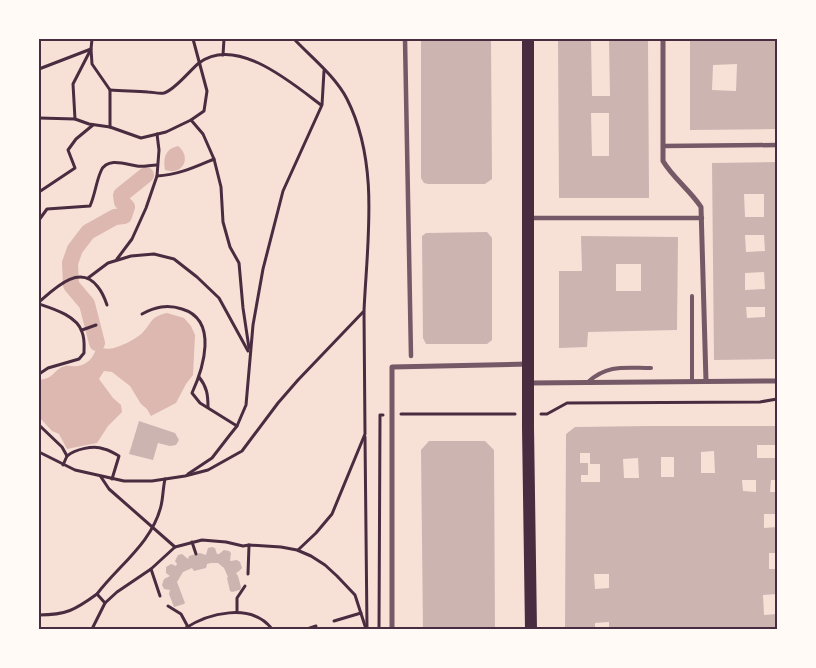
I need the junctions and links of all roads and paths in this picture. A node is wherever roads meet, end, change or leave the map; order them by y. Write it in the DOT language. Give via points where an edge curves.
graph roads {
  1 [pos="92,39"];
  2 [pos="193,39"];
  3 [pos="224,39"];
  4 [pos="294,39"];
  5 [pos="405,39"];
  6 [pos="528,39"];
  7 [pos="663,39"];
  8 [pos="91,49"];
  9 [pos="223,55"];
  10 [pos="199,63"];
  11 [pos="39,69"];
  12 [pos="324,70"];
  13 [pos="110,90"];
  14 [pos="322,105"];
  15 [pos="39,118"];
  16 [pos="75,119"];
  17 [pos="191,120"];
  18 [pos="94,125"];
  19 [pos="110,127"];
  20 [pos="158,134"];
  21 [pos="777,145"];
  22 [pos="663,146"];
  23 [pos="214,159"];
  24 [pos="157,166"];
  25 [pos="158,176"];
  26 [pos="39,192"];
  27 [pos="528,218"];
  28 [pos="702,218"];
  29 [pos="39,220"];
  30 [pos="117,260"];
  31 [pos="88,278"];
  32 [pos="692,296"];
  33 [pos="39,303"];
  34 [pos="107,305"];
  35 [pos="364,311"];
  36 [pos="142,314"];
  37 [pos="96,324"];
  38 [pos="82,330"];
  39 [pos="250,354"];
  40 [pos="411,356"];
  41 [pos="529,364"];
  42 [pos="651,368"];
  43 [pos="39,374"];
  44 [pos="199,377"];
  45 [pos="692,381"];
  46 [pos="706,381"];
  47 [pos="777,381"];
  48 [pos="529,383"];
  49 [pos="587,383"];
  50 [pos="777,399"];
  51 [pos="208,407"];
  52 [pos="392,414"];
  53 [pos="510,414"];
  54 [pos="547,414"];
  55 [pos="39,425"];
  56 [pos="237,426"];
  57 [pos="366,434"];
  58 [pos="39,452"];
  59 [pos="67,456"];
  60 [pos="64,464"];
  61 [pos="101,476"];
  62 [pos="185,476"];
  63 [pos="112,478"];
  64 [pos="165,479"];
  65 [pos="152,528"];
  66 [pos="192,542"];
  67 [pos="249,545"];
  68 [pos="175,547"];
  69 [pos="297,550"];
  70 [pos="196,554"];
  71 [pos="152,569"];
  72 [pos="248,574"];
  73 [pos="245,586"];
  74 [pos="235,591"];
  75 [pos="96,594"];
  76 [pos="160,596"];
  77 [pos="237,598"];
  78 [pos="105,603"];
  79 [pos="168,606"];
  80 [pos="178,606"];
  81 [pos="237,612"];
  82 [pos="361,613"];
  83 [pos="180,614"];
  84 [pos="39,615"];
  85 [pos="334,621"];
  86 [pos="316,626"];
  87 [pos="188,627"];
  88 [pos="92,629"];
  89 [pos="184,629"];
  90 [pos="272,629"];
  91 [pos="307,629"];
  92 [pos="366,629"];
  93 [pos="379,629"];
  94 [pos="392,629"];
  95 [pos="531,629"];
  1 -- 8 [label="path"];
  2 -- 10 [label="path"];
  3 -- 9 [label="path"];
  4 -- 12 [label="path"];
  5 -- 40 [label="street"];
  6 -- 27 [label="main road"];
  7 -- 22 [label="street"];
  8 -- 11 [label="path"];
  8 -- 13 [label="path" via="92,64"];
  8 -- 16 [label="path" via="73,84"];
  9 -- 10 [label="path" via="214,55"];
  9 -- 14 [label="path" via="263,64"];
  10 -- 13 [label="path" via="164,93"];
  10 -- 17 [label="path" via="207,91 204,110"];
  12 -- 14 [label="path"];
  12 -- 35 [label="path" via="347,99 357,123 366,161 369,198"];
  13 -- 19 [label="path"];
  14 -- 39 [label="path" via="283,191 263,269"];
  15 -- 16 [label="path"];
  16 -- 18 [label="path"];
  17 -- 20 [label="path"];
  17 -- 23 [label="path" via="203,134"];
  18 -- 19 [label="path"];
  18 -- 26 [label="path" via="68,150 76,168"];
  19 -- 20 [label="path" via="141,138"];
  20 -- 24 [label="path"];
  21 -- 22 [label="street"];
  22 -- 28 [label="street" via="663,161 697,200"];
  23 -- 25 [label="path" via="181,173"];
  23 -- 39 [label="path" via="221,188 222,222 239,263"];
  24 -- 25 [label="path"];
  24 -- 29 [label="path" via="115,162 105,165 90,206 47,209"];
  25 -- 30 [label="path" via="132,239"];
  27 -- 28 [label="street"];
  27 -- 41 [label="main road"];
  28 -- 46 [label="street"];
  30 -- 31 [label="path"];
  30 -- 39 [label="path" via="154,254 174,259 219,298"];
  31 -- 33 [label="path" via="74,276"];
  31 -- 34 [label="path" via="98,287"];
  32 -- 45 [label="lane"];
  33 -- 38 [label="path" via="59,310"];
  35 -- 57 [label="path"];
  35 -- 62 [label="path" via="298,380 242,451 208,470"];
  36 -- 44 [label="path" via="153,308 174,306 197,318 204,329 206,344"];
  37 -- 38 [label="path"];
  38 -- 43 [label="path" via="84,353 79,359"];
  39 -- 56 [label="path" via="246,405"];
  41 -- 48 [label="main road"];
  41 -- 52 [label="street" via="392,367"];
  42 -- 49 [label="lane" via="609,369"];
  44 -- 51 [label="path" via="206,386"];
  44 -- 51 [label="path" via="192,393"];
  45 -- 46 [label="street"];
  45 -- 49 [label="street"];
  46 -- 47 [label="street"];
  48 -- 49 [label="street"];
  48 -- 95 [label="main road"];
  50 -- 54 [label="path" via="760,402 567,403"];
  51 -- 56 [label="path"];
  52 -- 53 [label="path"];
  52 -- 93 [label="path" via="380,415"];
  52 -- 94 [label="street"];
  55 -- 59 [label="path"];
  56 -- 62 [label="path" via="212,458"];
  57 -- 69 [label="path" via="332,514"];
  57 -- 92 [label="path"];
  58 -- 60 [label="path"];
  59 -- 60 [label="path"];
  59 -- 63 [label="path" via="82,450 102,448 119,456"];
  60 -- 61 [label="path"];
  61 -- 63 [label="path"];
  61 -- 65 [label="path" via="109,488"];
  62 -- 64 [label="path"];
  63 -- 64 [label="path"];
  64 -- 65 [label="path" via="160,508"];
  65 -- 68 [label="path"];
  65 -- 75 [label="path" via="143,543"];
  66 -- 67 [label="path" via="202,540"];
  66 -- 68 [label="path"];
  66 -- 70 [label="path"];
  67 -- 69 [label="path"];
  67 -- 72 [label="path"];
  68 -- 71 [label="path"];
  69 -- 82 [label="path" via="325,564 355,596"];
  71 -- 76 [label="path"];
  71 -- 78 [label="path"];
  73 -- 77 [label="path"];
  74 -- 77 [label="path"];
  75 -- 78 [label="path"];
  75 -- 84 [label="path" via="78,608 58,615"];
  77 -- 81 [label="path"];
  78 -- 88 [label="path"];
  79 -- 83 [label="path"];
  80 -- 83 [label="path"];
  81 -- 87 [label="path" via="211,616"];
  81 -- 90 [label="path" via="256,617"];
  82 -- 85 [label="path"];
  82 -- 92 [label="path"];
  83 -- 87 [label="path"];
  86 -- 91 [label="path"];
  87 -- 89 [label="path"];
}
